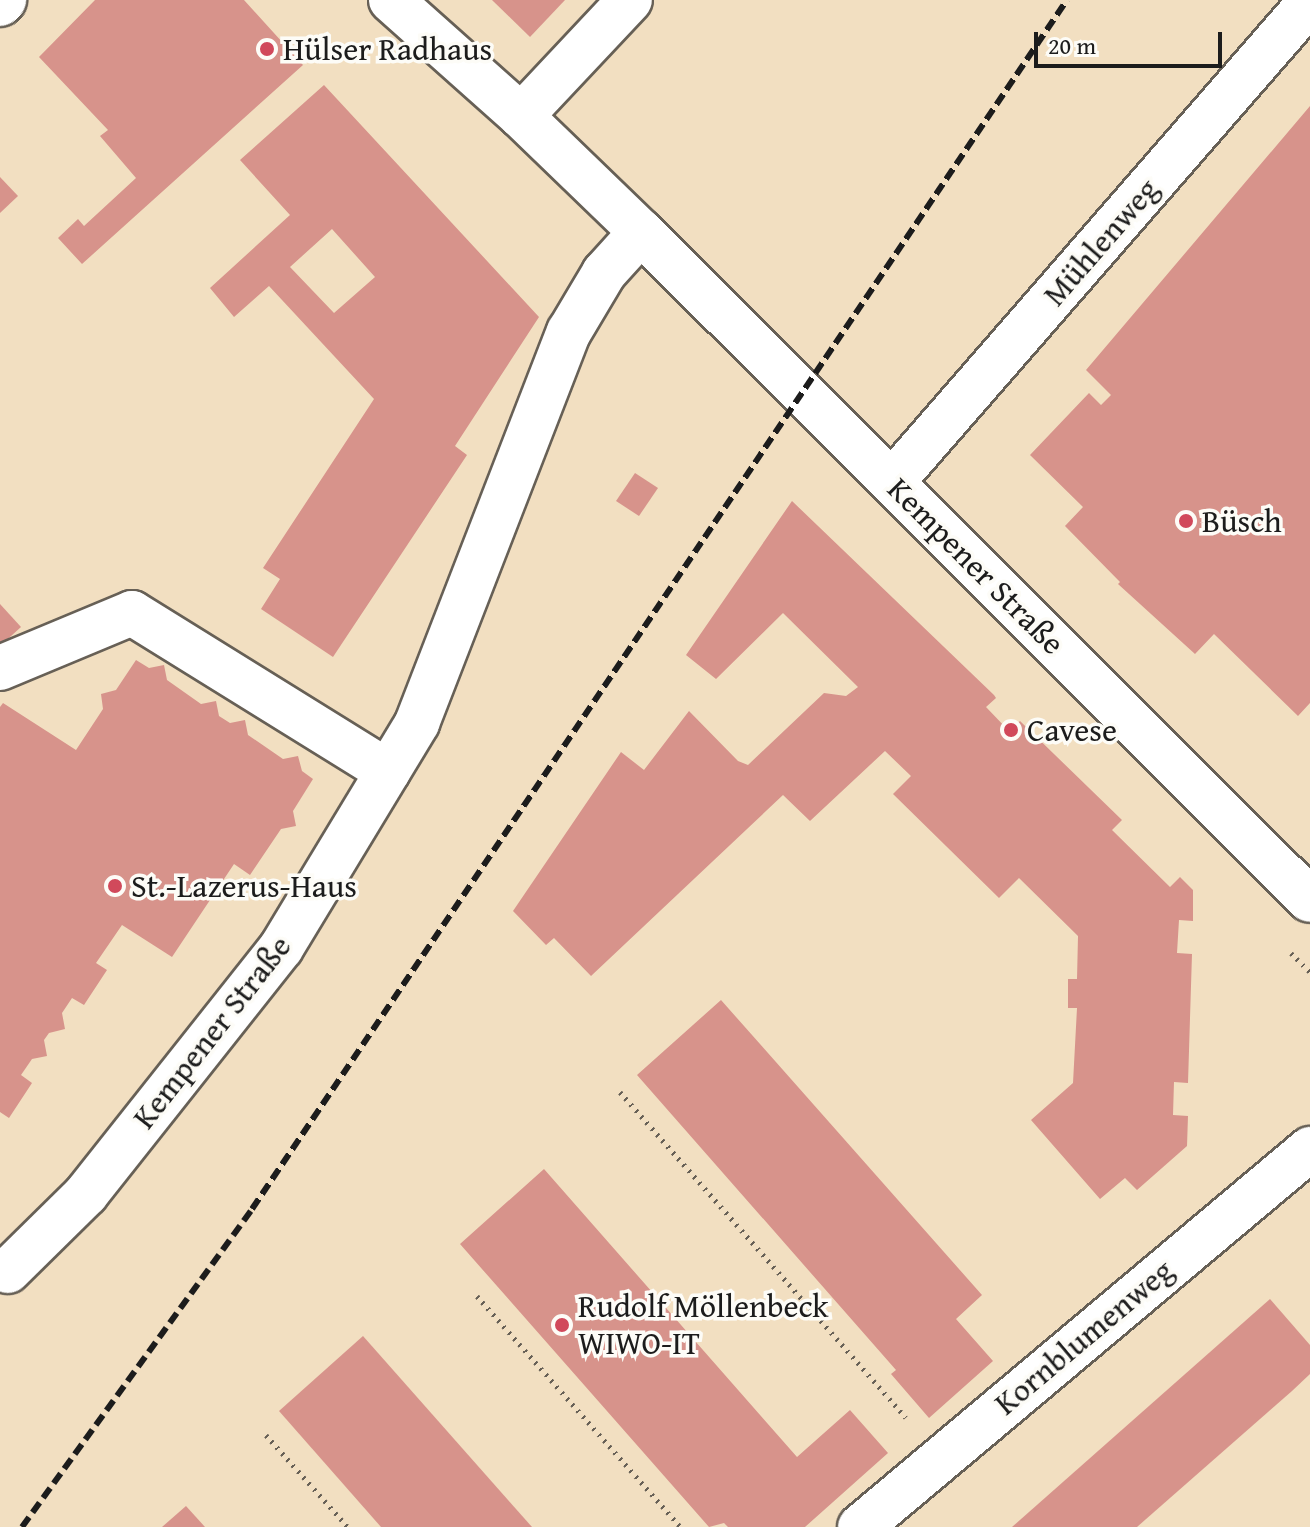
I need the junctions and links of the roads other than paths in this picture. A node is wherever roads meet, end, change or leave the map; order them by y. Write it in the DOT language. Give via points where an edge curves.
graph roads {
  1 [pos="4,0"];
  2 [pos="391,0"];
  3 [pos="630,0"];
  4 [pos="1310,2"];
  5 [pos="0,4"];
  6 [pos="521,116"];
  7 [pos="641,232"];
  8 [pos="892,482"];
  9 [pos="0,668"];
  10 [pos="388,772"];
  11 [pos="1310,900"];
  12 [pos="1310,1149"];
  13 [pos="8,1271"];
  14 [pos="860,1527"];
  1 -- 5 [label="street"];
  2 -- 6 [label="street, Kempener Straße"];
  3 -- 6 [label="street"];
  4 -- 8 [label="street, Mühlenweg"];
  6 -- 7 [label="street, Kempener Straße"];
  7 -- 8 [label="street, Kempener Straße"];
  7 -- 10 [label="street, Kempener Straße" via="604,273 569,332 417,723"];
  8 -- 11 [label="street, Kempener Straße"];
  9 -- 10 [label="street" via="132,613"];
  10 -- 13 [label="street, Kempener Straße" via="281,948 86,1194"];
  12 -- 14 [label="street, Kornblumenweg"];
}
